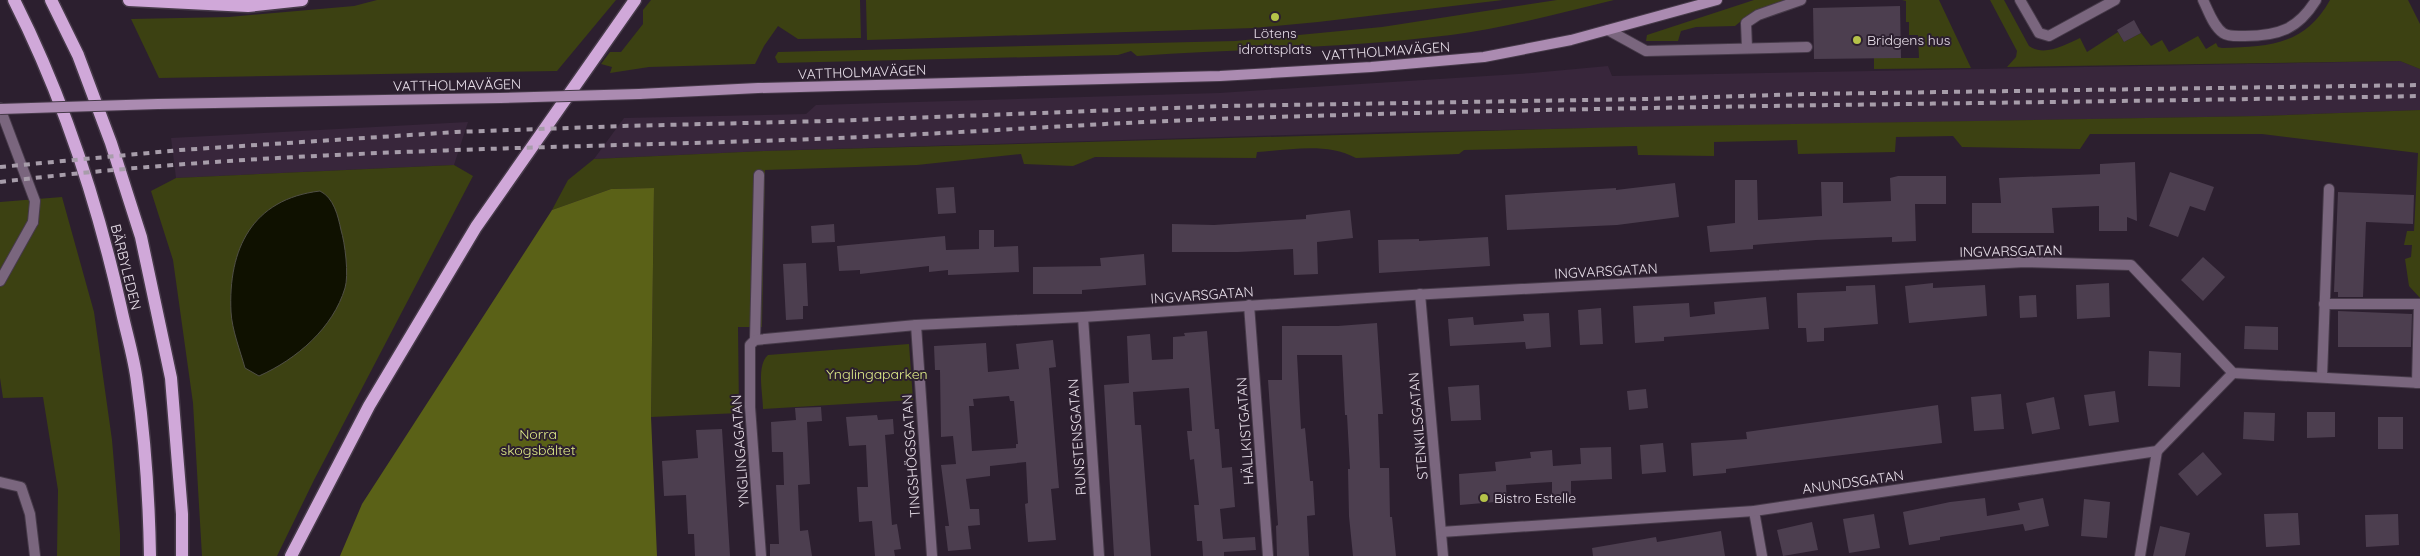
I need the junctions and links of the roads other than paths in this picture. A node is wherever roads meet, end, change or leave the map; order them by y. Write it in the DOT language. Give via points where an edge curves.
graph roads {
  1 [pos="14,0"];
  2 [pos="51,0"];
  3 [pos="134,0"];
  4 [pos="302,0"];
  5 [pos="635,0"];
  6 [pos="1717,0"];
  7 [pos="1801,0"];
  8 [pos="2020,0"];
  9 [pos="2115,0"];
  10 [pos="2203,0"];
  11 [pos="2316,0"];
  12 [pos="1608,30"];
  13 [pos="1807,47"];
  14 [pos="1747,48"];
  15 [pos="0,109"];
  16 [pos="758,175"];
  17 [pos="2329,189"];
  18 [pos="0,281"];
  19 [pos="1420,294"];
  20 [pos="2324,304"];
  21 [pos="1249,305"];
  22 [pos="1083,317"];
  23 [pos="916,325"];
  24 [pos="753,342"];
  25 [pos="2233,372"];
  26 [pos="2322,377"];
  27 [pos="2419,383"];
  28 [pos="2157,452"];
  29 [pos="0,482"];
  30 [pos="1754,511"];
  31 [pos="1441,532"];
  32 [pos="35,556"];
  33 [pos="150,556"];
  34 [pos="182,556"];
  35 [pos="291,556"];
  36 [pos="761,556"];
  37 [pos="932,556"];
  38 [pos="1099,556"];
  39 [pos="1268,556"];
  40 [pos="1443,556"];
  41 [pos="1762,556"];
  42 [pos="2140,556"];
  1 -- 33 [label="main road, BÄRBYLEDEN" via="35,41 75,143 106,241 137,381"];
  2 -- 34 [label="main road, BÄRBYLEDEN" via="82,64 112,143 141,237 171,378 182,514"];
  3 -- 4 [label="main road" via="248,6"];
  5 -- 35 [label="main road" via="476,227 369,406"];
  6 -- 12 [label="main road, VATTHOLMAVÄGEN"];
  7 -- 14 [label="street" via="1758,15 1746,23"];
  8 -- 9 [label="street" via="2039,33 2049,36"];
  10 -- 11 [label="street" via="2218,29 2234,36 2264,36 2288,29 2306,16"];
  12 -- 14 [label="street" via="1646,51"];
  12 -- 15 [label="main road, VATTHOLMAVÄGEN, bridge" via="1484,57 1220,76 500,98"];
  13 -- 14 [label="street"];
  15 -- 18 [label="street" via="35,201 33,222"];
  16 -- 24 [label="street, YNGLINGAGATAN"];
  17 -- 20 [label="street"];
  19 -- 21 [label="street, INGVARSGATAN"];
  19 -- 25 [label="street, INGVARSGATAN" via="2025,262 2131,265"];
  19 -- 31 [label="street, STENKILSGATAN"];
  20 -- 26 [label="street"];
  20 -- 27 [label="street" via="2419,304"];
  21 -- 22 [label="street, INGVARSGATAN"];
  21 -- 39 [label="street, HÄLLKISTGATAN"];
  22 -- 23 [label="street, INGVARSGATAN"];
  22 -- 38 [label="street, RUNSTENSGATAN"];
  23 -- 24 [label="street, INGVARSGATAN"];
  23 -- 37 [label="street, TINGSHÖGSGATAN"];
  24 -- 36 [label="street, YNGLINGAGATAN" via="750,407"];
  25 -- 26 [label="street"];
  25 -- 28 [label="street"];
  26 -- 27 [label="street"];
  28 -- 30 [label="street, ANUNDSGATAN"];
  28 -- 42 [label="street"];
  29 -- 32 [label="street" via="21,487 30,514"];
  30 -- 31 [label="street, ANUNDSGATAN"];
  30 -- 41 [label="street"];
  31 -- 40 [label="street, STENKILSGATAN"];
}
